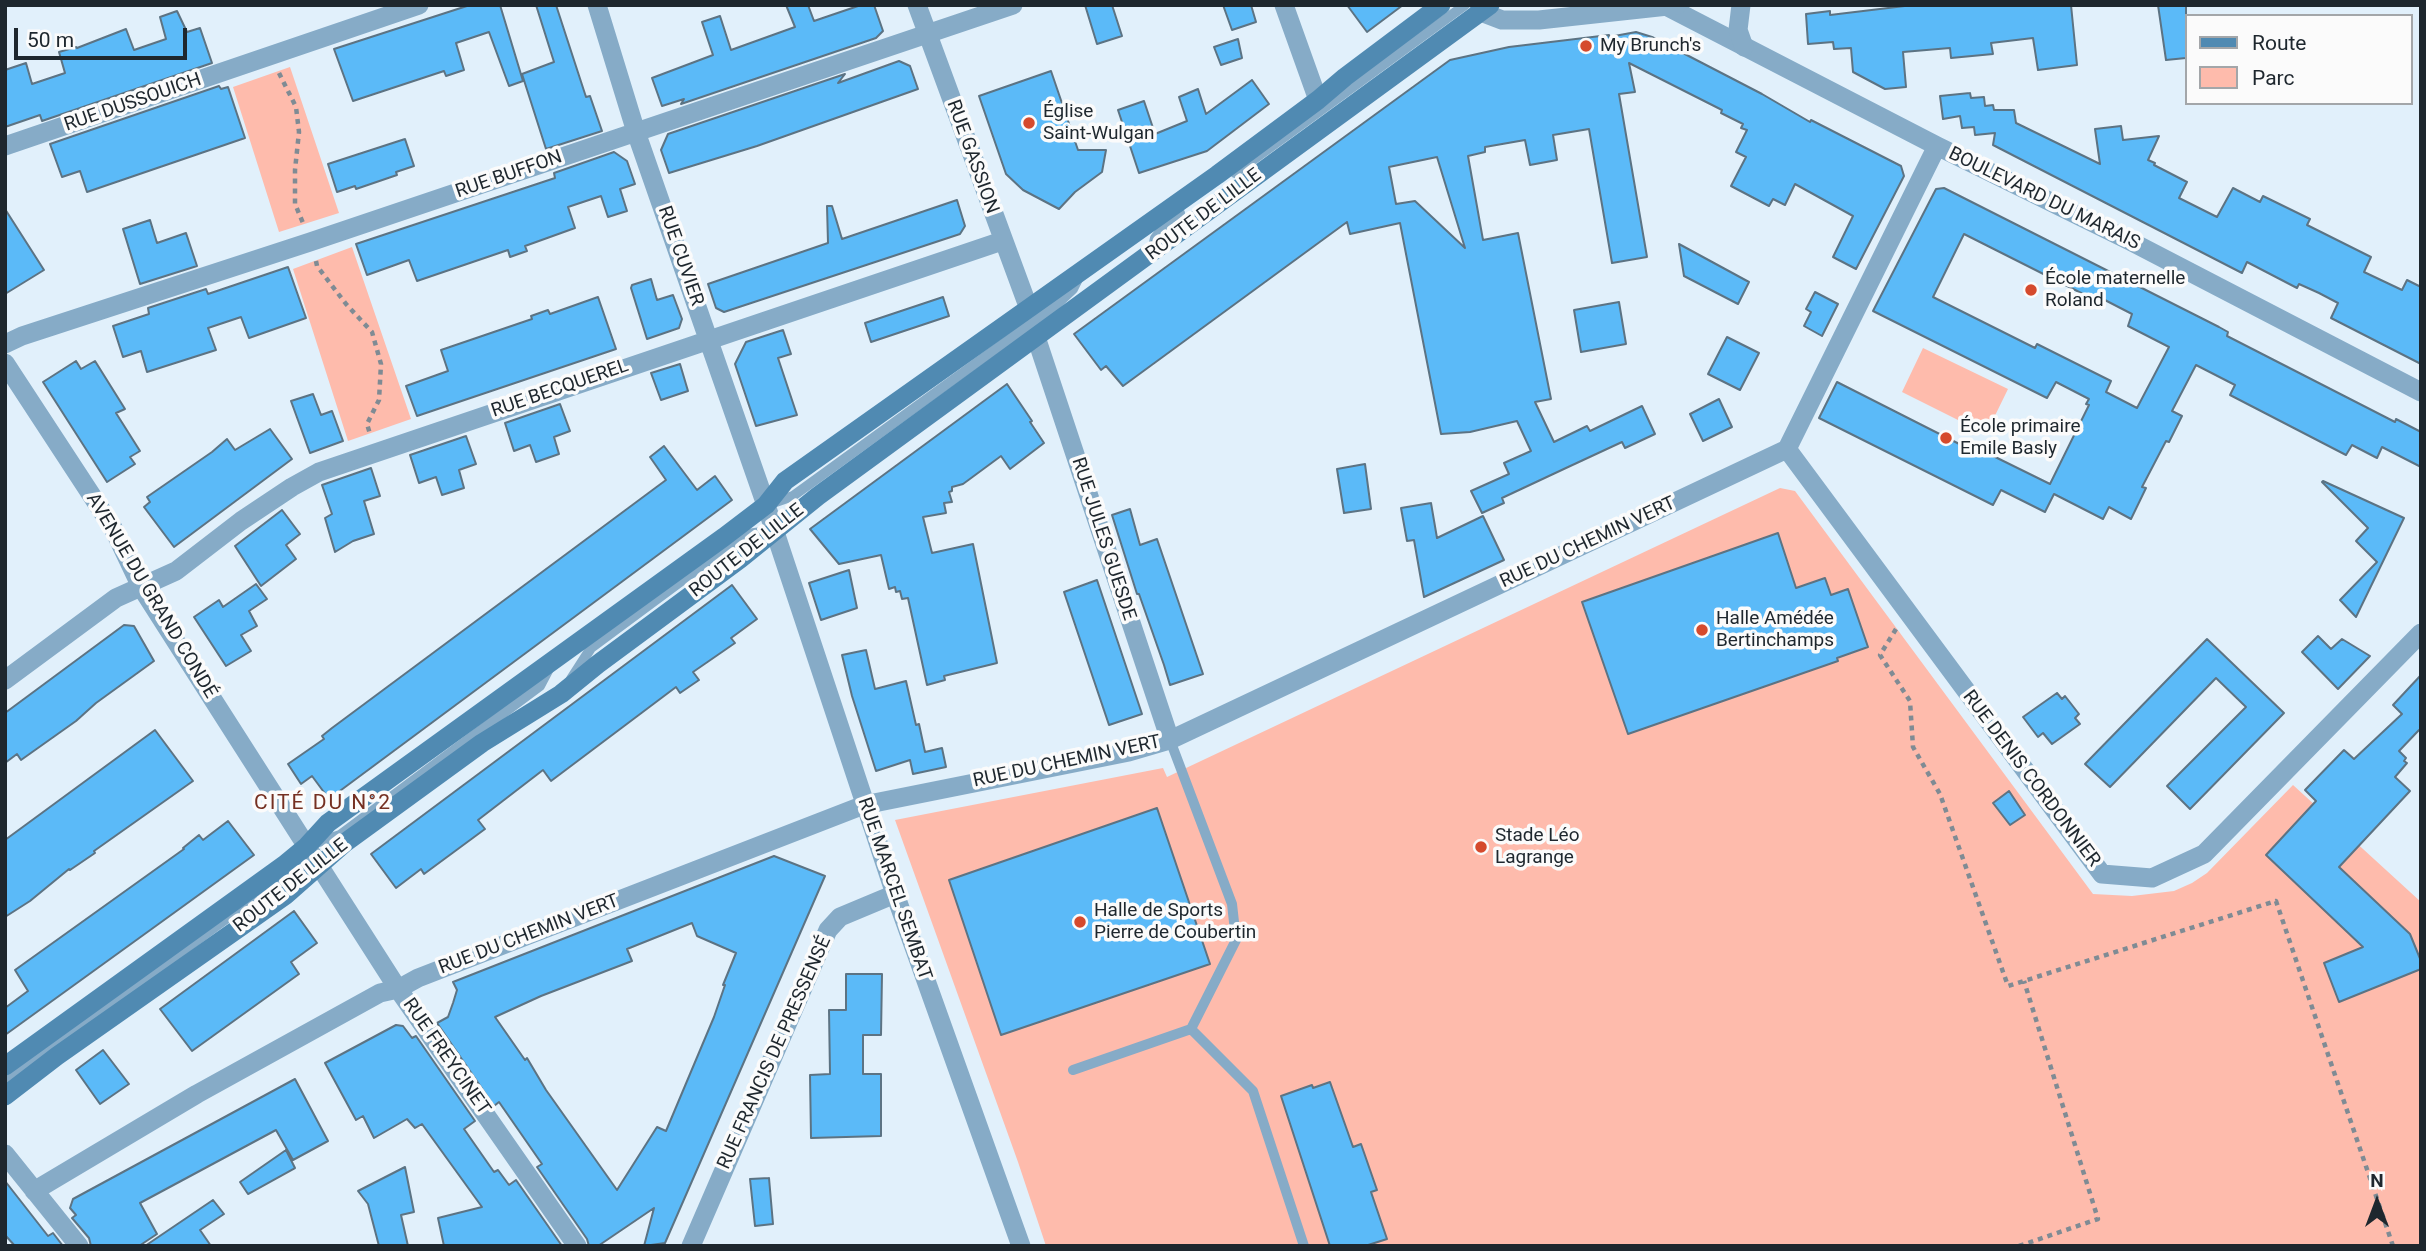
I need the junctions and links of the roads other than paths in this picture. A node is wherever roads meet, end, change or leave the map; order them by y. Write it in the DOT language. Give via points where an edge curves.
graph roads {
  1 [pos="419,5"];
  2 [pos="597,5"];
  3 [pos="917,5"];
  4 [pos="1013,5"];
  5 [pos="1284,5"];
  6 [pos="1441,5"];
  7 [pos="1741,5"];
  8 [pos="1669,6"];
  9 [pos="1479,7"];
  10 [pos="928,34"];
  11 [pos="1744,47"];
  12 [pos="1318,100"];
  13 [pos="636,132"];
  14 [pos="5,146"];
  15 [pos="1937,146"];
  16 [pos="1002,241"];
  17 [pos="1083,270"];
  18 [pos="1029,309"];
  19 [pos="1036,337"];
  20 [pos="709,339"];
  21 [pos="5,344"];
  22 [pos="5,363"];
  23 [pos="2421,393"];
  24 [pos="1787,449"];
  25 [pos="766,505"];
  26 [pos="774,530"];
  27 [pos="141,587"];
  28 [pos="2421,633"];
  29 [pos="5,680"];
  30 [pos="1170,740"];
  31 [pos="864,804"];
  32 [pos="307,846"];
  33 [pos="318,864"];
  34 [pos="895,894"];
  35 [pos="398,989"];
  36 [pos="1191,1029"];
  37 [pos="5,1066"];
  38 [pos="1073,1070"];
  39 [pos="5,1081"];
  40 [pos="5,1096"];
  41 [pos="5,1154"];
  42 [pos="34,1191"];
  43 [pos="79,1246"];
  44 [pos="578,1246"];
  45 [pos="691,1246"];
  46 [pos="1021,1246"];
  47 [pos="1304,1246"];
  1 -- 14 [label="street, RUE DUSSOUICH"];
  2 -- 13 [label="street, RUE CUVIER"];
  3 -- 10 [label="street, RUE GASSION"];
  4 -- 10 [label="street, RUE BUFFON"];
  5 -- 12 [label="street"];
  6 -- 12 [label="main road, ROUTE DE LILLE"];
  7 -- 11 [label="street" via="1738,30"];
  8 -- 9 [label="street" via="1539,20 1502,20"];
  8 -- 11 [label="street, BOULEVARD DU MARAIS"];
  9 -- 19 [label="main road, ROUTE DE LILLE"];
  10 -- 13 [label="street, RUE BUFFON"];
  10 -- 16 [label="street, RUE GASSION"];
  11 -- 15 [label="street, BOULEVARD DU MARAIS"];
  12 -- 17 [label="main road, ROUTE DE LILLE"];
  13 -- 20 [label="street, RUE CUVIER"];
  13 -- 21 [label="street, RUE BUFFON"];
  15 -- 23 [label="street, BOULEVARD DU MARAIS"];
  15 -- 24 [label="street"];
  16 -- 18 [label="street, RUE GASSION"];
  16 -- 20 [label="street, RUE BECQUEREL"];
  17 -- 18 [label="main road, ROUTE DE LILLE"];
  17 -- 25 [label="lane" via="1073,289 1055,306 793,496"];
  18 -- 25 [label="main road, ROUTE DE LILLE" via="785,481"];
  19 -- 26 [label="main road, ROUTE DE LILLE"];
  19 -- 30 [label="street, RUE JULES GUESDE"];
  20 -- 25 [label="street, RUE CUVIER"];
  20 -- 27 [label="street, RUE BECQUEREL" via="319,472 241,521 176,571"];
  22 -- 27 [label="street, AVENUE DU GRAND CONDÉ" via="113,528"];
  24 -- 28 [label="street, RUE DENIS CORDONNIER" via="2102,874 2152,878 2204,853"];
  24 -- 30 [label="street, RUE DU CHEMIN VERT"];
  25 -- 26 [label="street, RUE MARCEL SEMBAT"];
  25 -- 32 [label="main road, ROUTE DE LILLE" via="328,823"];
  26 -- 31 [label="street, RUE MARCEL SEMBAT"];
  26 -- 33 [label="main road, ROUTE DE LILLE" via="561,694 482,743"];
  27 -- 29 [label="street, RUE BECQUEREL" via="116,598"];
  27 -- 32 [label="street, AVENUE DU GRAND CONDÉ"];
  30 -- 31 [label="street, RUE DU CHEMIN VERT"];
  30 -- 36 [label="lane" via="1232,904 1236,940"];
  31 -- 34 [label="street, RUE MARCEL SEMBAT"];
  31 -- 35 [label="street, RUE DU CHEMIN VERT"];
  32 -- 33 [label="street, AVENUE DU GRAND CONDÉ"];
  32 -- 37 [label="main road, ROUTE DE LILLE"];
  33 -- 35 [label="street, RUE FREYCINET"];
  33 -- 39 [label="lane" via="271,886"];
  33 -- 40 [label="main road, ROUTE DE LILLE" via="286,895"];
  34 -- 45 [label="street, RUE FRANCIS DE PRESSENSÉ" via="840,917 828,930"];
  34 -- 46 [label="street, RUE MARCEL SEMBAT"];
  35 -- 42 [label="street, RUE DU CHEMIN VERT" via="380,993 197,1094"];
  35 -- 44 [label="street, RUE FREYCINET"];
  36 -- 38 [label="lane"];
  36 -- 47 [label="lane" via="1253,1091"];
  41 -- 42 [label="street"];
  42 -- 43 [label="street"];
}
